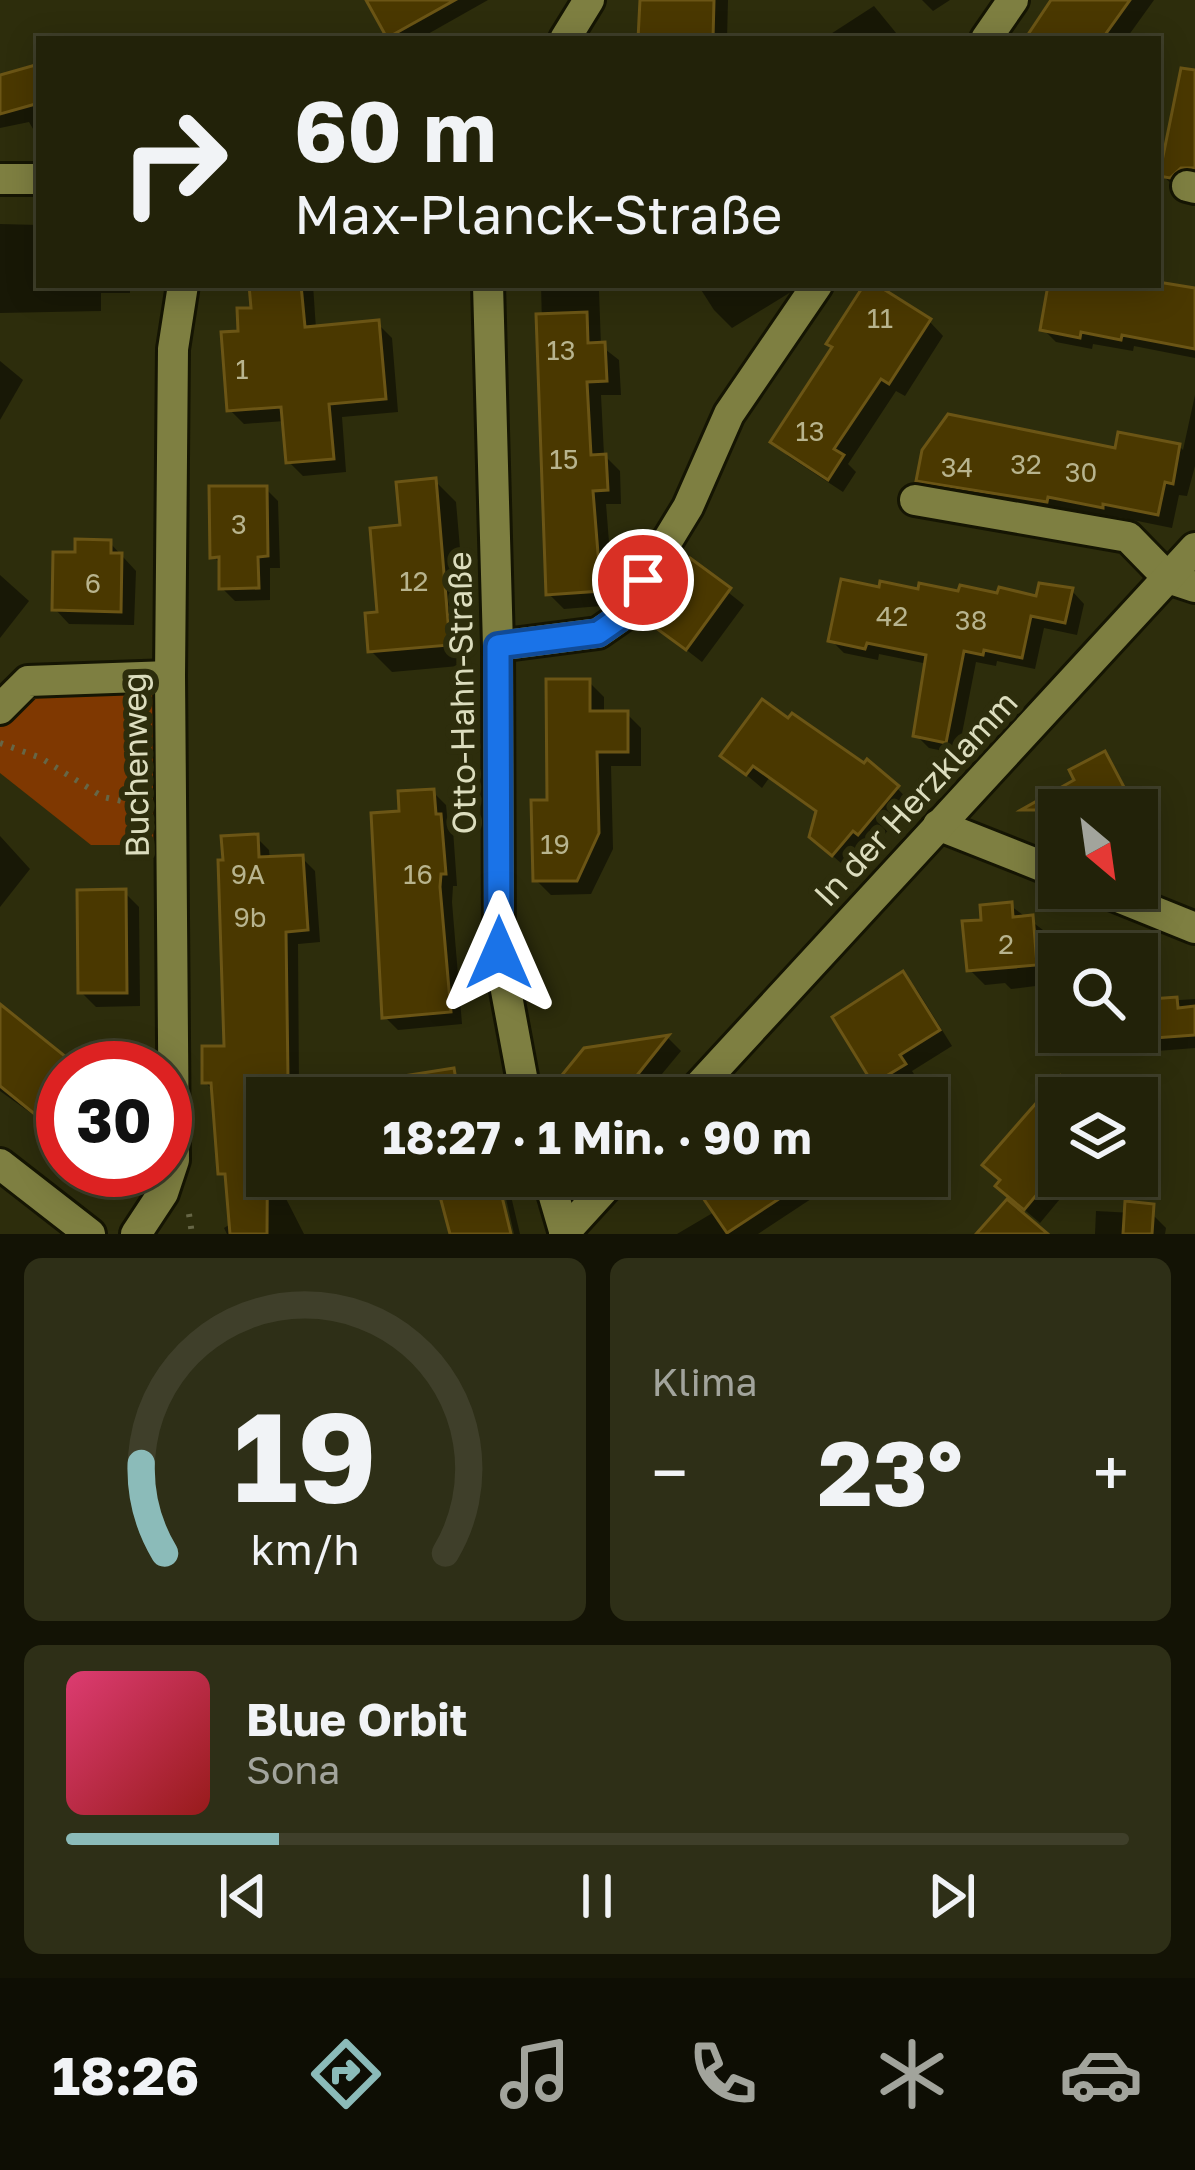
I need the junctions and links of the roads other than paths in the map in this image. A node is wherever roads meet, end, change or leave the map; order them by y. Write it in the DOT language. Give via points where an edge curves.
graph roads {
  1 [pos="590,0"];
  2 [pos="1012,0"];
  3 [pos="567,36"];
  4 [pos="988,36"];
  5 [pos="0,179"];
  6 [pos="36,179"];
  7 [pos="183,288"];
  8 [pos="488,288"];
  9 [pos="815,288"];
  10 [pos="915,500"];
  11 [pos="1195,548"];
  12 [pos="1182,583"];
  13 [pos="498,646"];
  14 [pos="170,676"];
  15 [pos="0,709"];
  16 [pos="938,825"];
  17 [pos="1038,865"];
  18 [pos="1148,909"];
  19 [pos="1195,928"];
  20 [pos="522,1077"];
  21 [pos="707,1077"];
  22 [pos="0,1164"];
  23 [pos="554,1197"];
  24 [pos="597,1197"];
  25 [pos="564,1233"];
  26 [pos="90,1234"];
  27 [pos="136,1234"];
  1 -- 3 [label="street"];
  2 -- 4 [label="street"];
  5 -- 6 [label="street"];
  7 -- 14 [label="street, Buchenweg" via="173,350"];
  8 -- 13 [label="street, Otto-Hahn-Straße"];
  9 -- 13 [label="street" via="729,414 688,507 621,617 598,633"];
  10 -- 12 [label="street" via="1128,537"];
  11 -- 12 [label="street, In der Herzklamm"];
  12 -- 16 [label="street, In der Herzklamm"];
  13 -- 20 [label="street, Otto-Hahn-Straße" via="499,953"];
  14 -- 15 [label="street" via="28,681"];
  14 -- 27 [label="street, Buchenweg" via="173,1160"];
  16 -- 17 [label="street"];
  16 -- 21 [label="street, In der Herzklamm"];
  18 -- 19 [label="street"];
  22 -- 26 [label="street"];
  23 -- 25 [label="street"];
  24 -- 25 [label="street"];
}
